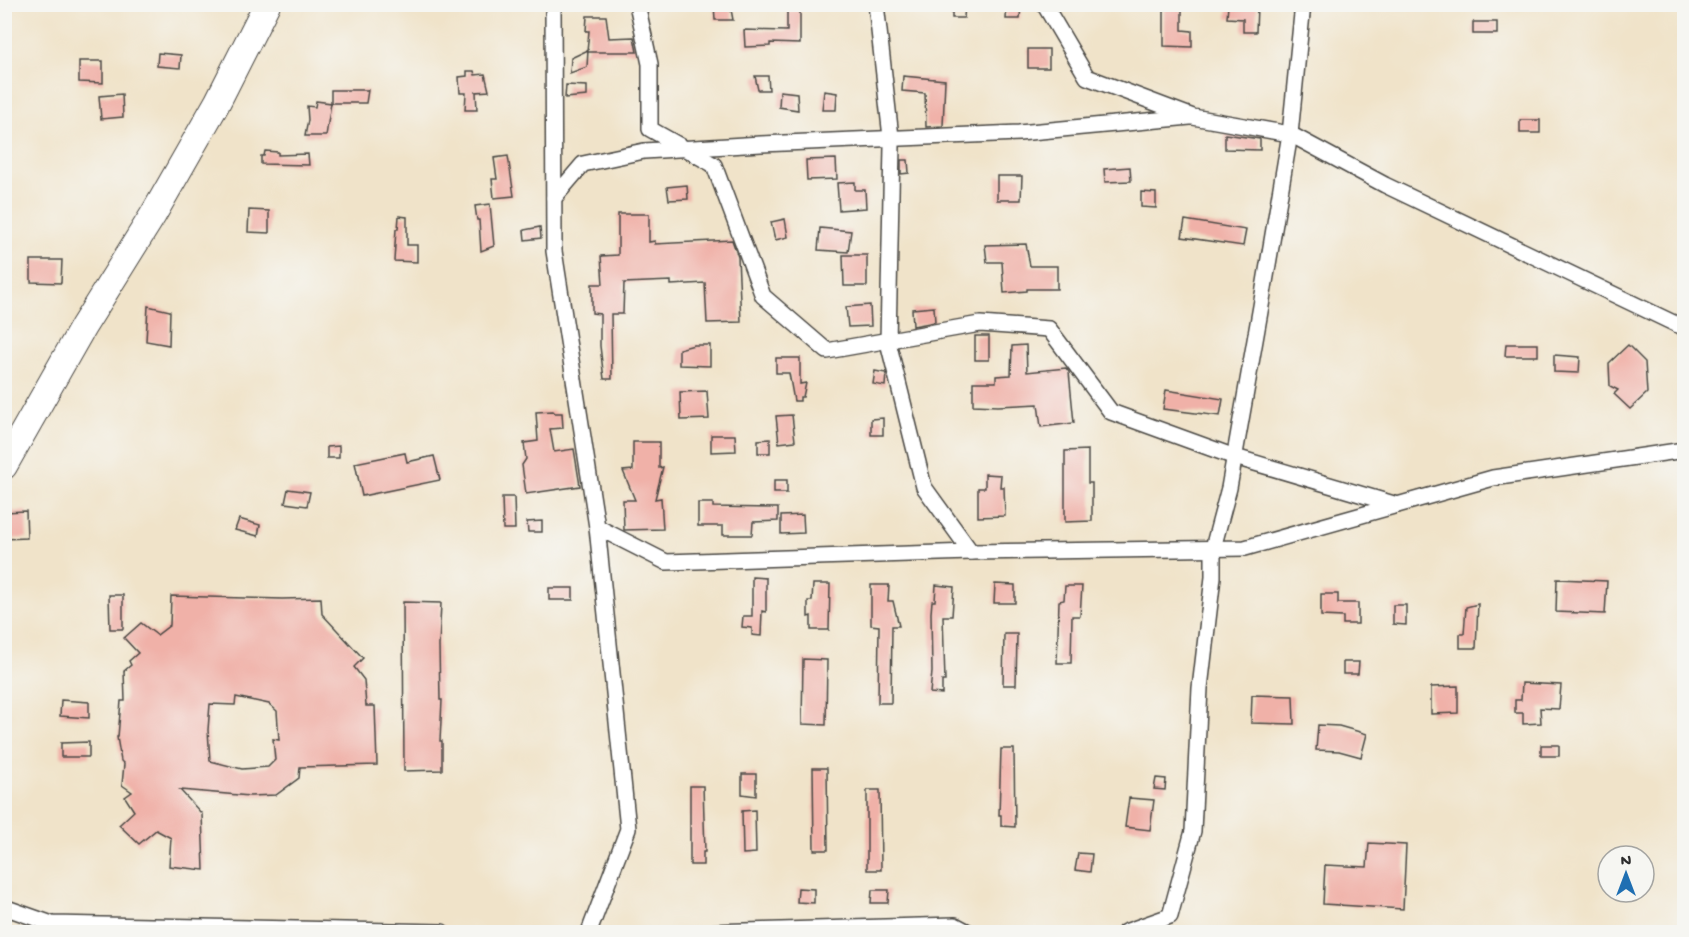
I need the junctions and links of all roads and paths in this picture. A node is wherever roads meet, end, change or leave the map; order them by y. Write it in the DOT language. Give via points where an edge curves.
graph roads {
  1 [pos="267,4"];
  2 [pos="553,4"];
  3 [pos="638,4"];
  4 [pos="876,4"];
  5 [pos="1044,4"];
  6 [pos="1303,4"];
  7 [pos="1193,117"];
  8 [pos="1290,134"];
  9 [pos="891,138"];
  10 [pos="685,148"];
  11 [pos="554,198"];
  12 [pos="1684,328"];
  13 [pos="888,342"];
  14 [pos="1684,450"];
  15 [pos="1235,457"];
  16 [pos="4,466"];
  17 [pos="1397,505"];
  18 [pos="597,527"];
  19 [pos="1213,548"];
  20 [pos="971,552"];
  21 [pos="4,907"];
  22 [pos="442,933"];
  23 [pos="589,933"];
  24 [pos="711,933"];
  25 [pos="968,933"];
  26 [pos="1125,933"];
  1 -- 16 [label="main road" via="217,103"];
  2 -- 11 [label="street"];
  3 -- 10 [label="street" via="650,64 650,129"];
  4 -- 9 [label="street"];
  5 -- 7 [label="street" via="1087,77"];
  6 -- 8 [label="street"];
  7 -- 8 [label="street"];
  7 -- 9 [label="street" via="1019,133"];
  8 -- 12 [label="street" via="1385,185"];
  8 -- 15 [label="street"];
  9 -- 10 [label="street"];
  9 -- 13 [label="street"];
  10 -- 11 [label="street" via="644,151 583,164"];
  10 -- 13 [label="street" via="714,165 763,296 827,351"];
  11 -- 18 [label="street" via="554,250"];
  13 -- 15 [label="street" via="980,324 1049,329 1111,412"];
  13 -- 20 [label="street" via="924,487"];
  14 -- 17 [label="street" via="1493,478"];
  15 -- 17 [label="street"];
  15 -- 19 [label="street"];
  17 -- 19 [label="street" via="1245,548"];
  18 -- 20 [label="street" via="666,562"];
  18 -- 23 [label="street" via="628,830"];
  19 -- 20 [label="street"];
  19 -- 26 [label="street" via="1192,831 1170,916"];
  21 -- 22 [label="street" via="52,924"];
  24 -- 25 [label="street" via="956,925"];
}
